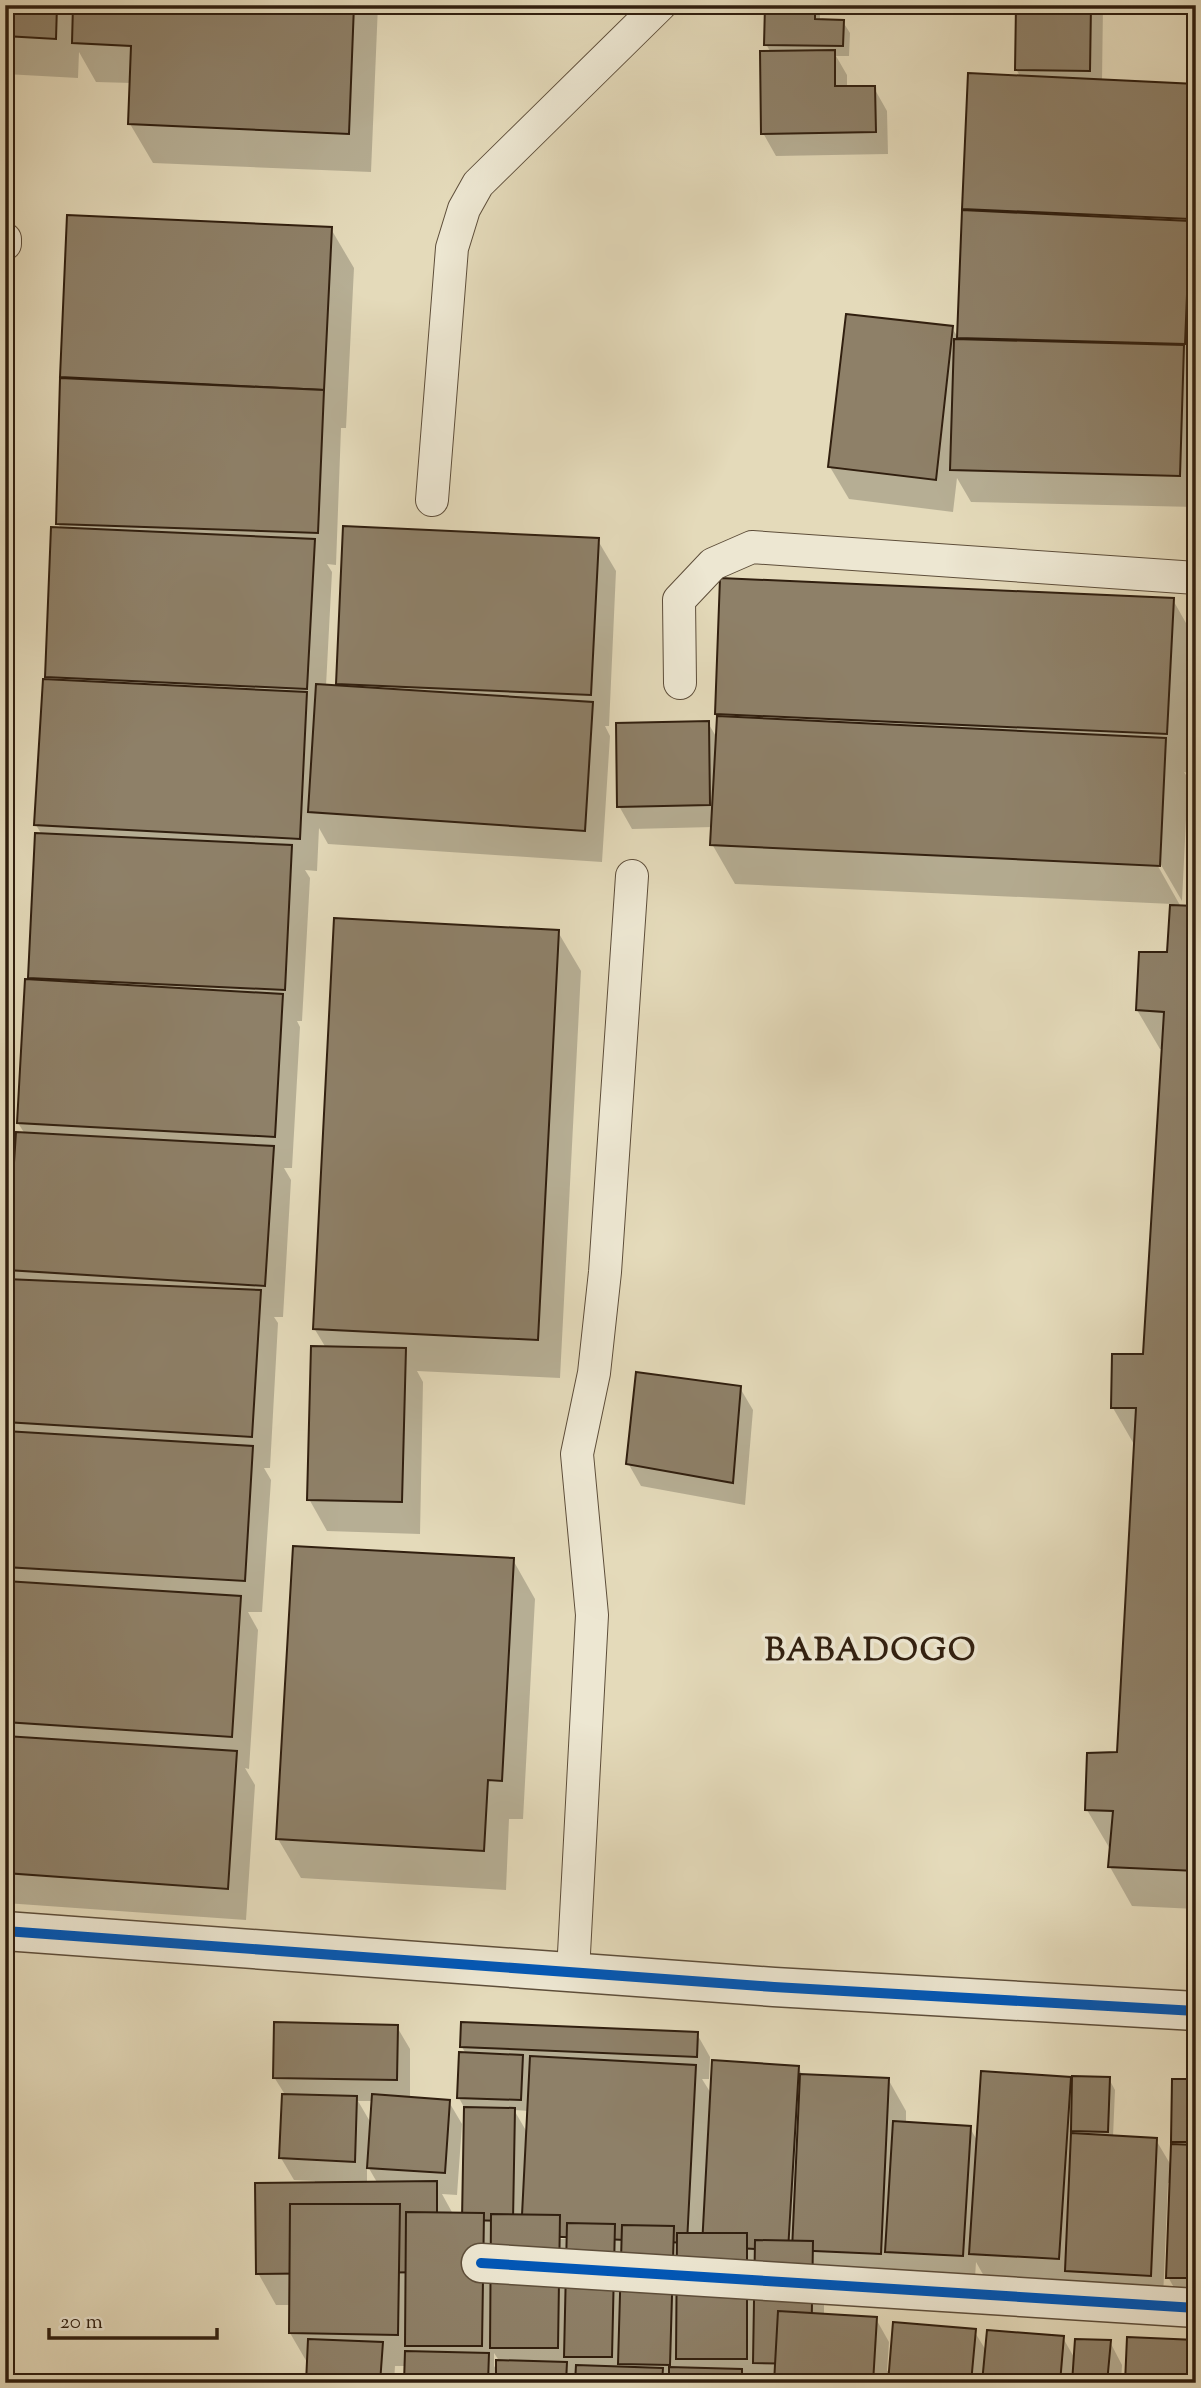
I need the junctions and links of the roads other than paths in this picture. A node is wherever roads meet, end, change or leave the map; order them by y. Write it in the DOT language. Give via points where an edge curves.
graph roads {
  1 [pos="660,5"];
  2 [pos="5,239"];
  3 [pos="5,244"];
  4 [pos="432,500"];
  5 [pos="1196,578"];
  6 [pos="680,683"];
  7 [pos="632,876"];
  8 [pos="5,1931"];
  9 [pos="573,1972"];
  10 [pos="1196,2011"];
  11 [pos="481,2263"];
  12 [pos="1196,2308"];
  1 -- 4 [label="lane" via="478,184 464,209 452,248"];
  2 -- 3 [label="lane"];
  5 -- 6 [label="lane" via="752,547 713,564 679,600"];
  7 -- 9 [label="lane" via="605,1272 594,1373 577,1454 592,1615"];
  8 -- 9 [label="street"];
  9 -- 10 [label="street"];
  11 -- 12 [label="street"];
}
